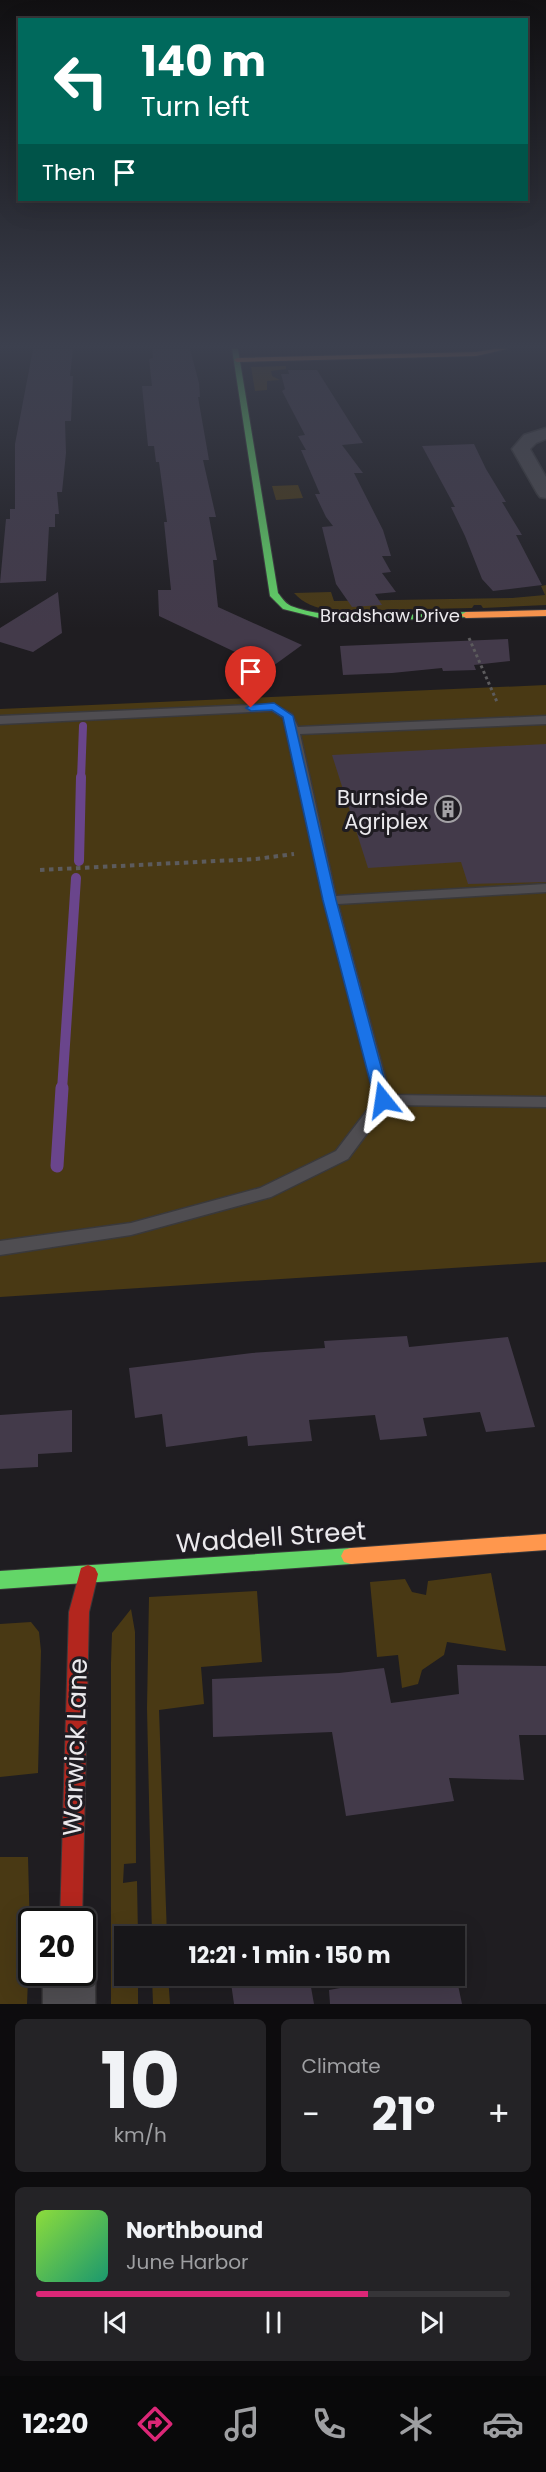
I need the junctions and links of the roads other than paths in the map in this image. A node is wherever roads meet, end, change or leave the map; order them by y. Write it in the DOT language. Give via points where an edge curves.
graph roads {
  1 [pos="249,443"];
  2 [pos="527,443"];
  3 [pos="546,493"];
  4 [pos="546,613"];
  5 [pos="0,720"];
  6 [pos="546,720"];
  7 [pos="293,731"];
  8 [pos="546,888"];
  9 [pos="330,900"];
  10 [pos="383,1100"];
  11 [pos="546,1102"];
  12 [pos="0,1248"];
  13 [pos="546,1542"];
  14 [pos="88,1574"];
  15 [pos="0,1580"];
  16 [pos="71,1908"];
  17 [pos="69,1986"];
  18 [pos="69,2004"];
  1 -- 4 [label="street, Bradshaw Drive" via="273,594 279,602 306,614 333,617"];
  2 -- 3 [label="street" via="522,449"];
  5 -- 7 [label="lane" via="274,706 288,716"];
  6 -- 7 [label="lane"];
  7 -- 9 [label="lane"];
  8 -- 9 [label="lane"];
  9 -- 10 [label="lane"];
  10 -- 11 [label="lane"];
  10 -- 12 [label="lane" via="342,1155 265,1193 131,1229"];
  13 -- 14 [label="street, Waddell Street"];
  14 -- 15 [label="street, Waddell Street"];
  14 -- 16 [label="street, Warwick Lane" via="79,1612"];
  17 -- 18 [label="street"];
}
